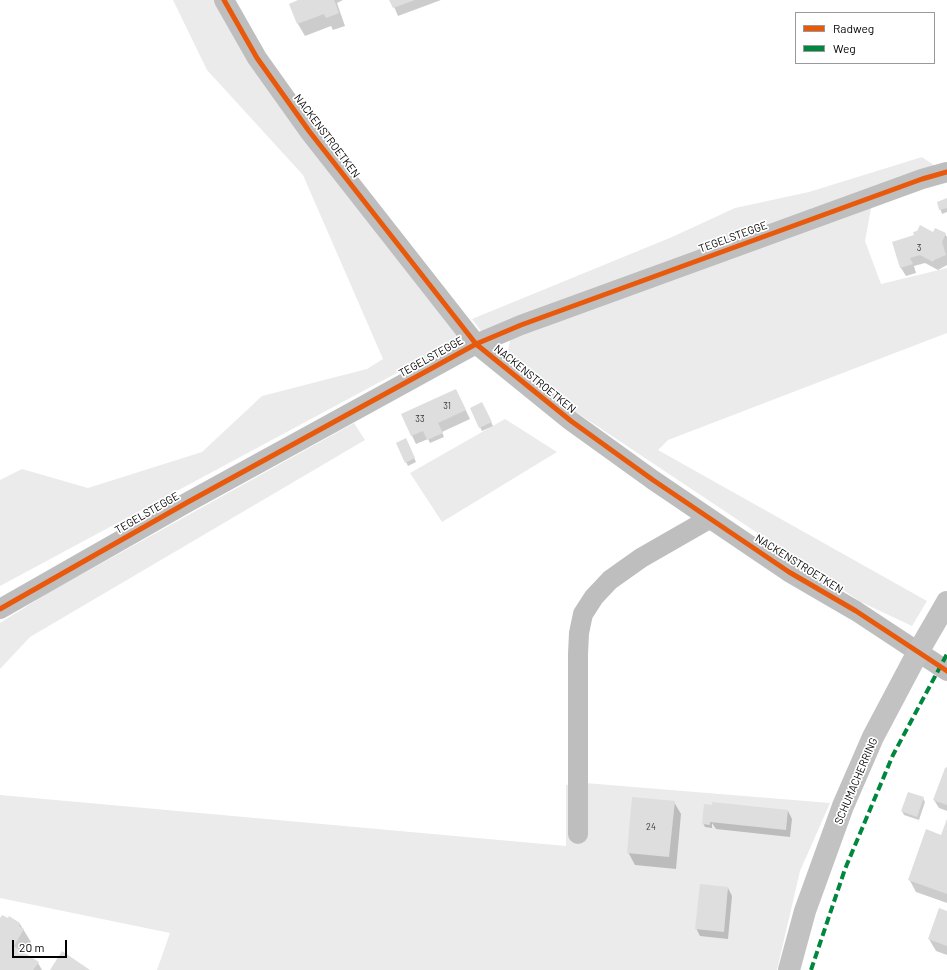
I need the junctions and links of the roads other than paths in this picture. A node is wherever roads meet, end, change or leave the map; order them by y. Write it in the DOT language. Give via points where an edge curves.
graph roads {
  1 [pos="224,0"];
  2 [pos="947,172"];
  3 [pos="476,344"];
  4 [pos="710,519"];
  5 [pos="947,602"];
  6 [pos="0,609"];
  7 [pos="918,652"];
  8 [pos="947,670"];
  9 [pos="578,834"];
  10 [pos="789,970"];
  1 -- 3 [label="street, NACKENSTROETKEN" via="257,58 304,125"];
  2 -- 3 [label="street, TEGELSTEGGE" via="907,184 521,325"];
  3 -- 4 [label="street, NACKENSTROETKEN" via="571,421"];
  3 -- 6 [label="street, TEGELSTEGGE" via="188,502"];
  4 -- 7 [label="street, NACKENSTROETKEN" via="789,572 856,611"];
  4 -- 9 [label="street" via="641,558 610,580 583,614 578,654"];
  5 -- 7 [label="main road, SCHUMACHERRING"];
  7 -- 8 [label="street, NACKENSTROETKEN"];
  7 -- 10 [label="main road, SCHUMACHERRING" via="874,738 844,806 805,911"];
}
